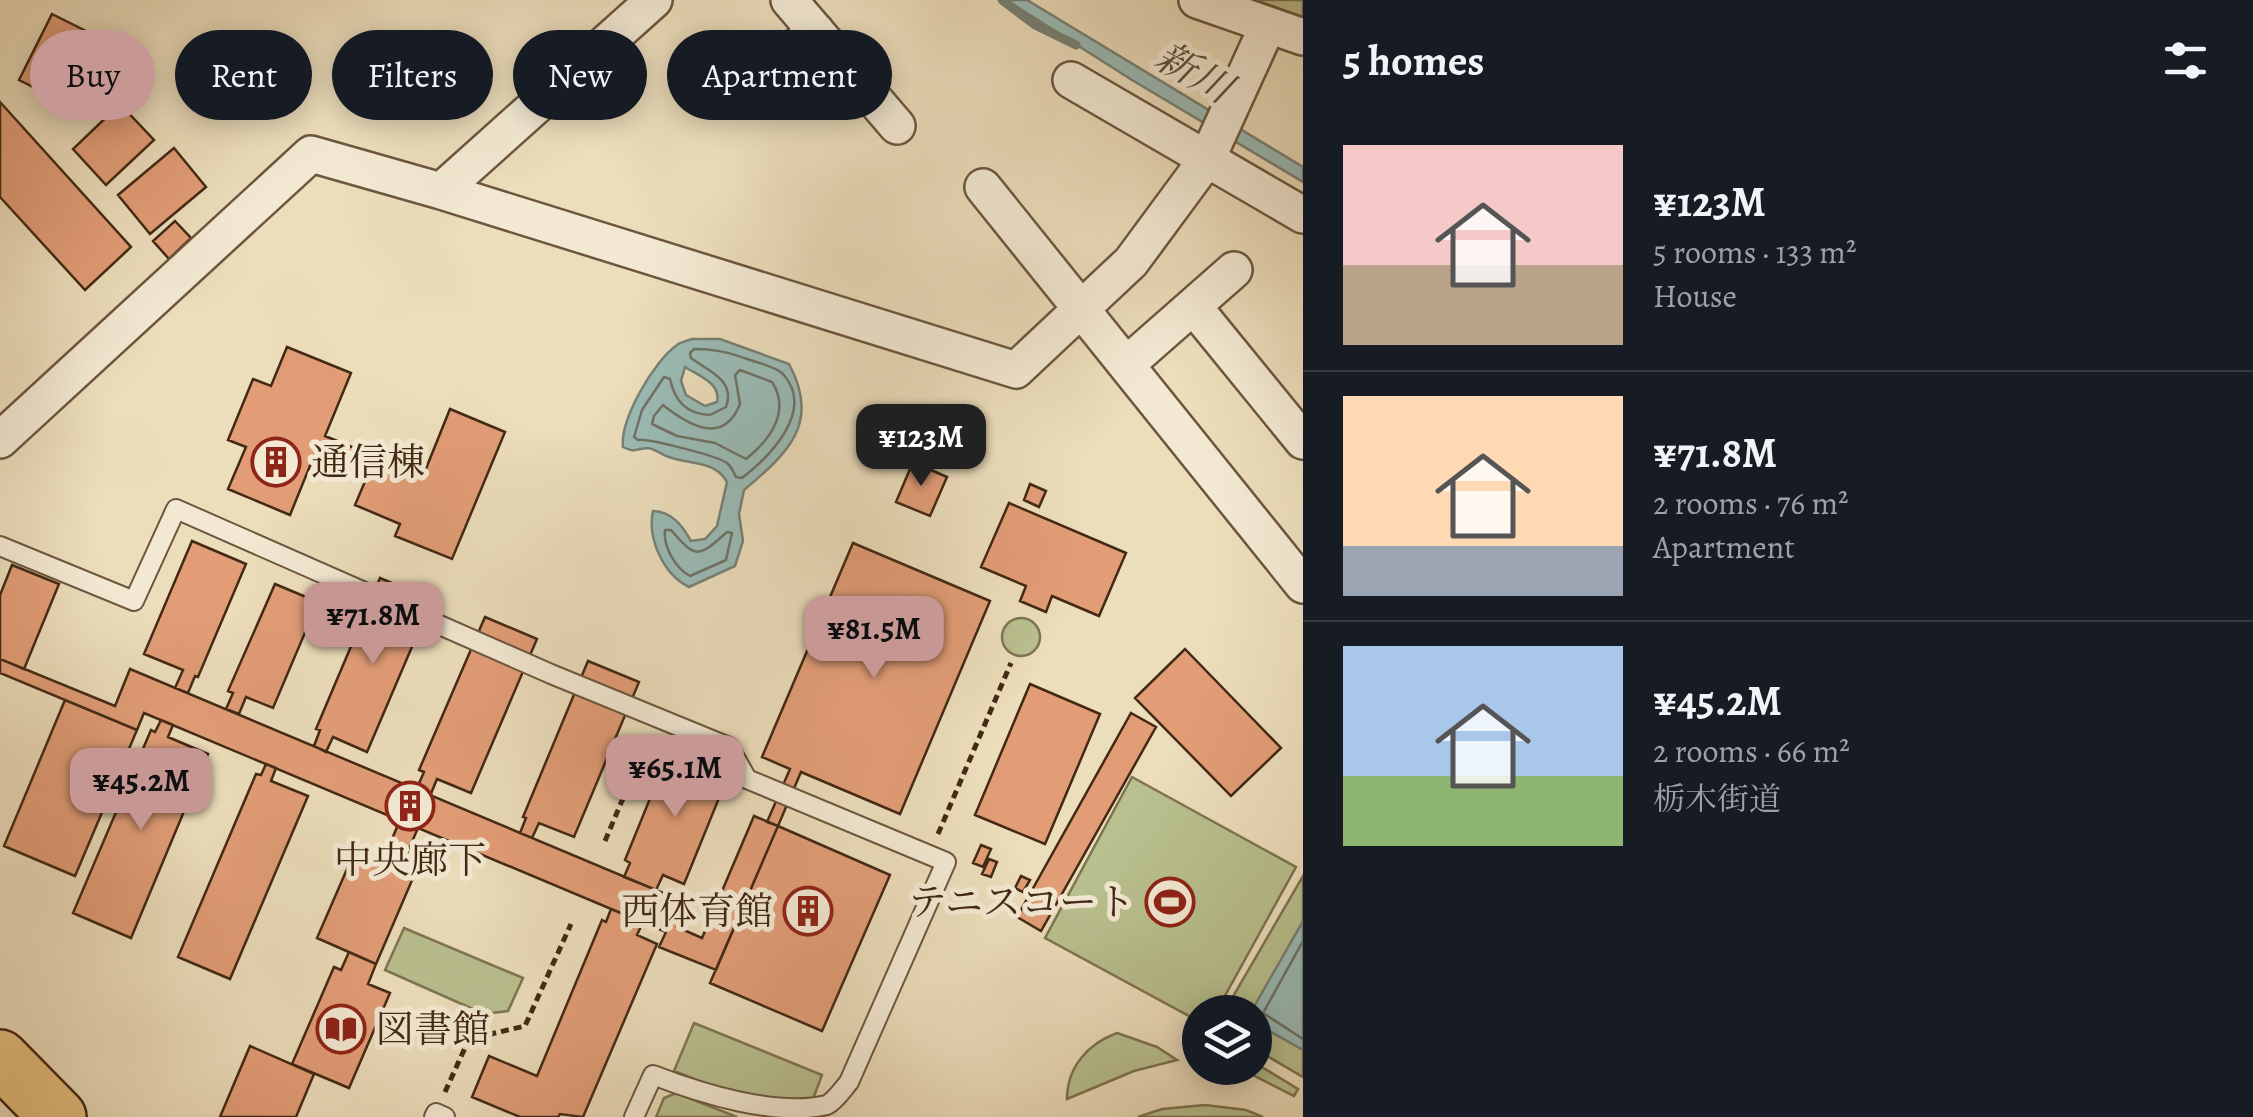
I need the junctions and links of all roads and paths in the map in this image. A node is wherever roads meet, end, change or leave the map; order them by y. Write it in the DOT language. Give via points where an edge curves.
graph roads {
  1 [pos="654,0"];
  2 [pos="790,0"];
  3 [pos="1197,0"];
  4 [pos="1268,25"];
  5 [pos="815,30"];
  6 [pos="1303,38"];
  7 [pos="1071,80"];
  8 [pos="892,120"];
  9 [pos="897,126"];
  10 [pos="1217,136"];
  11 [pos="983,187"];
  12 [pos="441,191"];
  13 [pos="1303,215"];
  14 [pos="1234,270"];
  15 [pos="1193,306"];
  16 [pos="1081,309"];
  17 [pos="1126,364"];
  18 [pos="0,440"];
  19 [pos="1303,440"];
  20 [pos="0,546"];
  21 [pos="1303,584"];
  22 [pos="1010,662"];
  23 [pos="657,717"];
  24 [pos="605,841"];
  25 [pos="929,855"];
  26 [pos="571,924"];
  27 [pos="0,1058"];
  28 [pos="438,1116"];
  29 [pos="58,1117"];
  30 [pos="634,1117"];
  1 -- 12 [label="street"];
  2 -- 5 [label="street"];
  3 -- 4 [label="street"];
  4 -- 6 [label="street"];
  4 -- 10 [label="street"];
  7 -- 10 [label="street"];
  8 -- 9 [label="street"];
  10 -- 13 [label="street"];
  10 -- 16 [label="street" via="1131,262"];
  11 -- 16 [label="street"];
  12 -- 16 [label="street" via="1016,370"];
  12 -- 18 [label="street" via="311,154"];
  14 -- 15 [label="street"];
  15 -- 17 [label="street"];
  15 -- 19 [label="street"];
  16 -- 17 [label="street"];
  17 -- 21 [label="street"];
  20 -- 23 [label="lane" via="134,601 176,510"];
  22 -- 25 [label="path"];
  23 -- 24 [label="path"];
  23 -- 25 [label="lane" via="728,747 747,779"];
  25 -- 30 [label="lane" via="946,862 850,1082 827,1105 793,1116 759,1116 653,1074"];
  26 -- 28 [label="path" via="525,1026 469,1039"];
  27 -- 29 [label="main road"];
}
